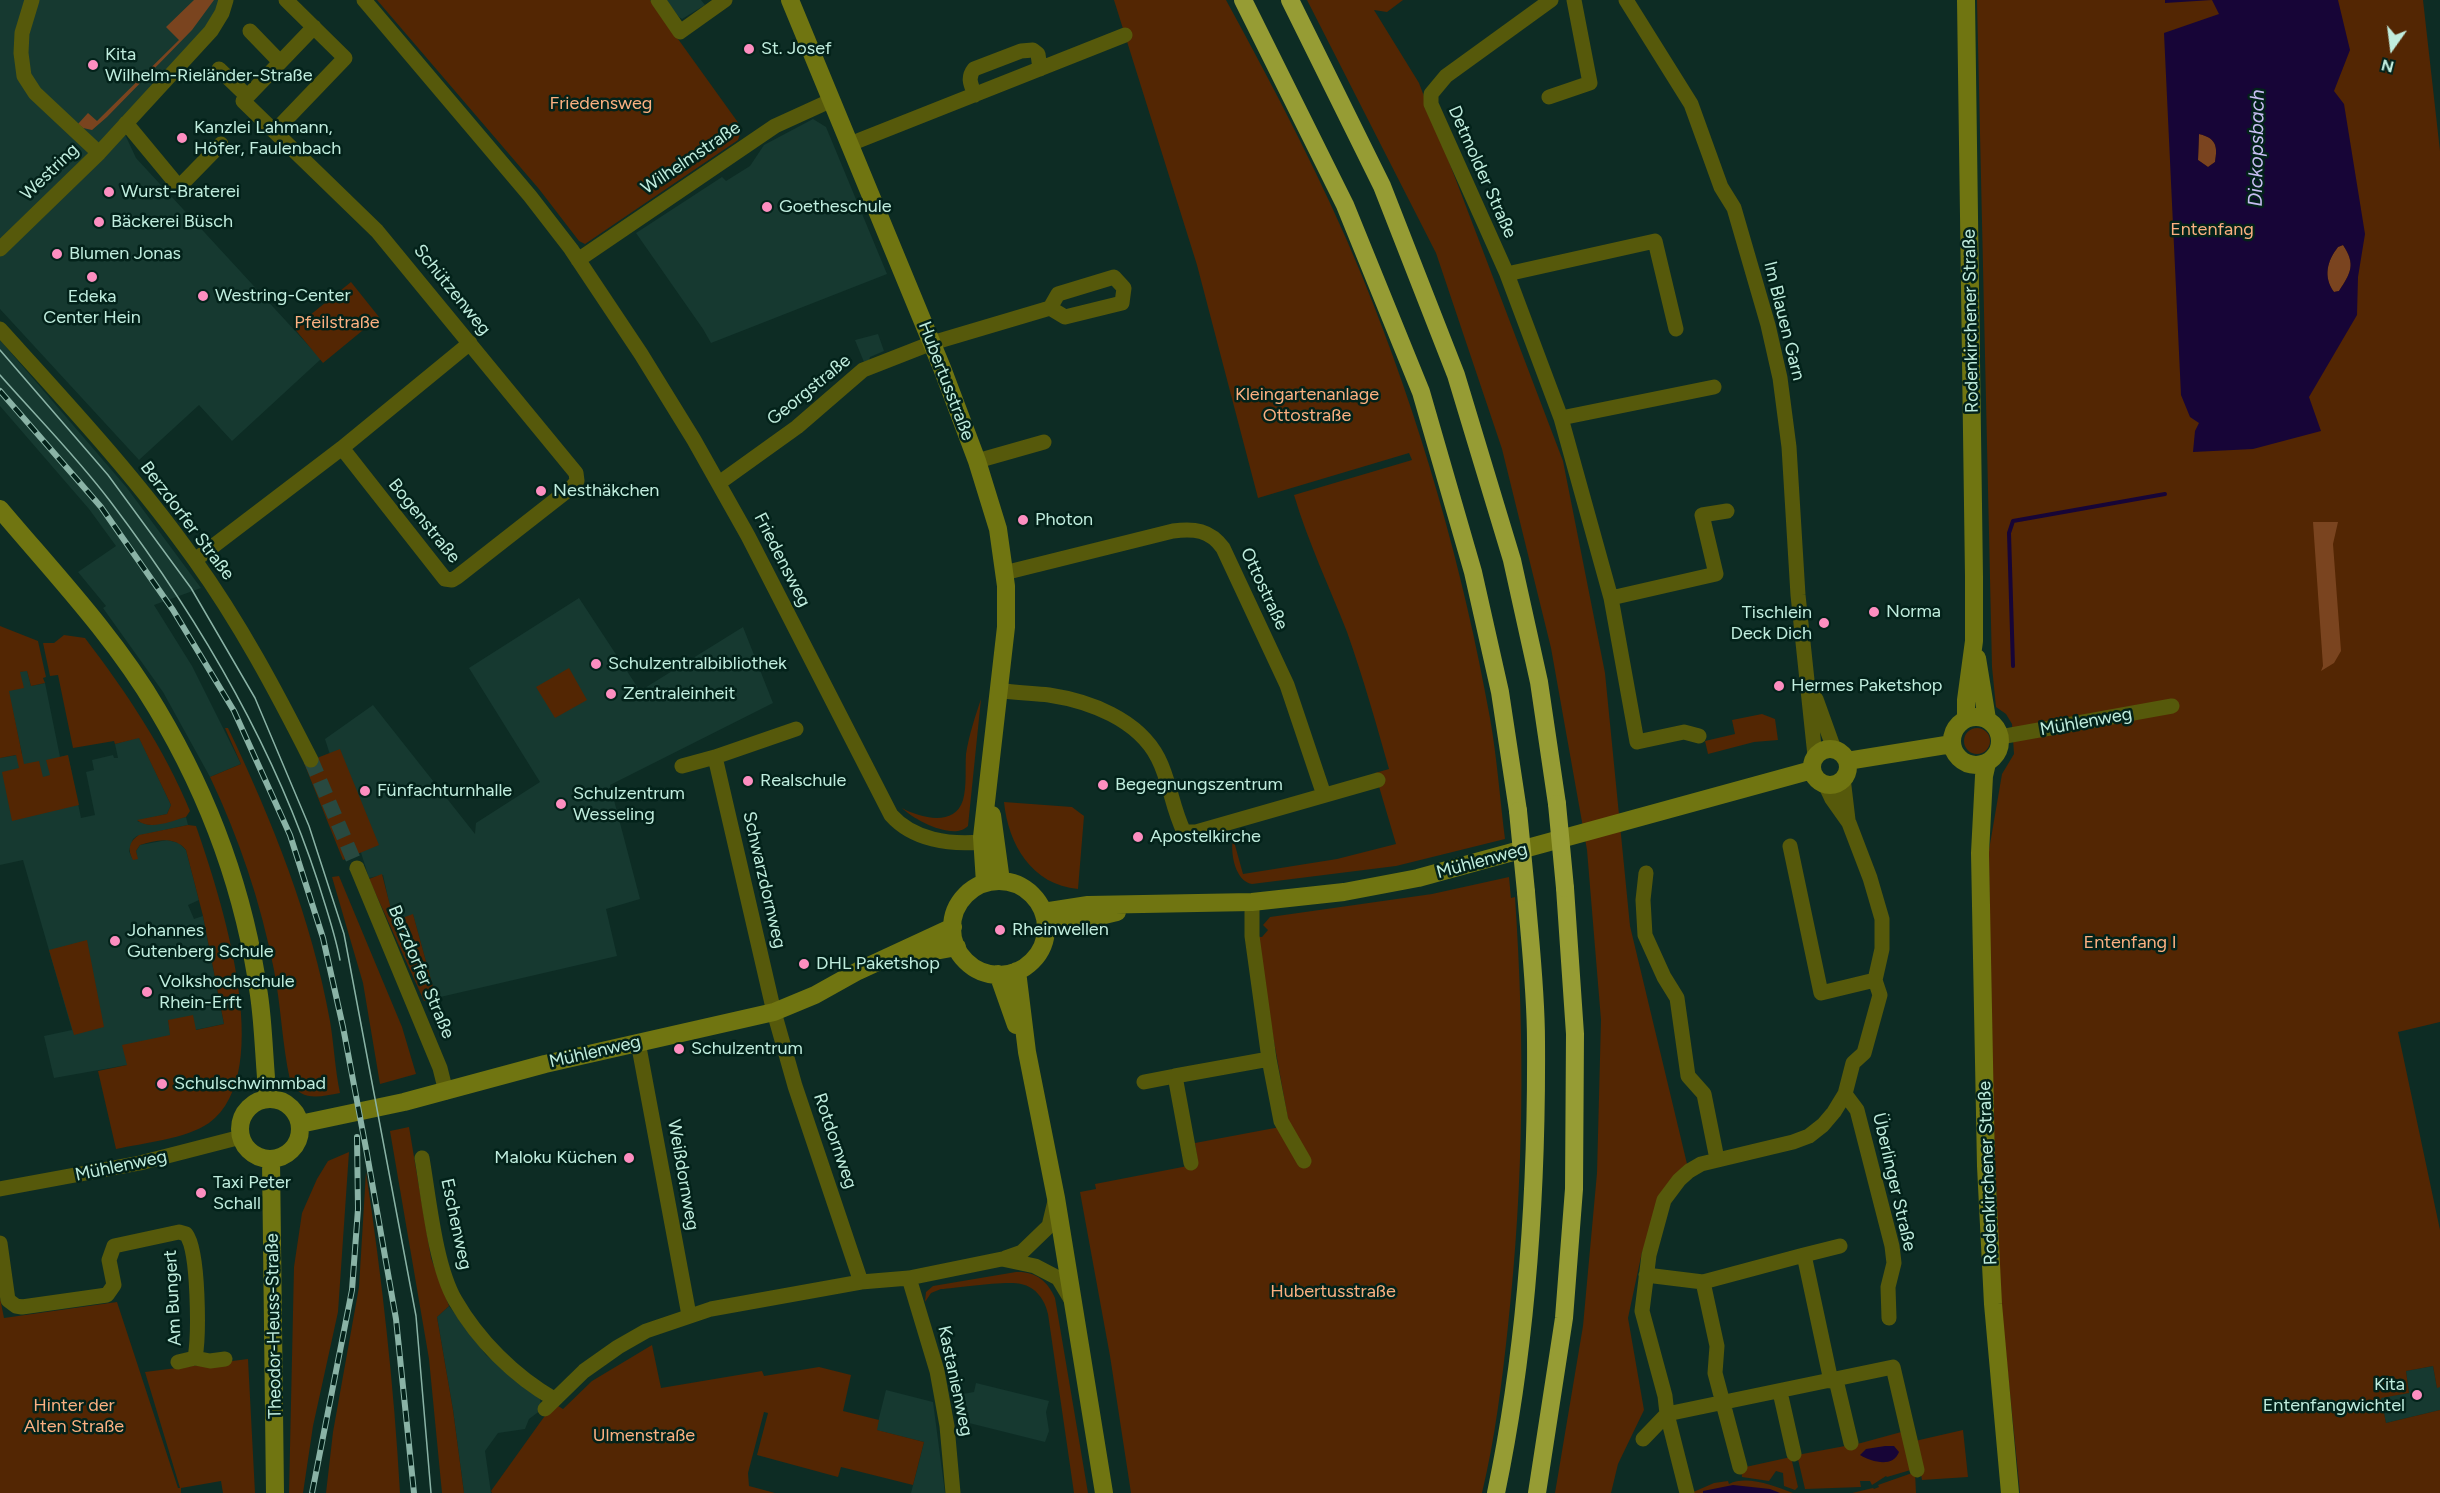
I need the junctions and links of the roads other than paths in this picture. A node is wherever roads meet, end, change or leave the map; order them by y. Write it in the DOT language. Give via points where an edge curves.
graph roads {
  1 [pos="32,0"];
  2 [pos="226,0"];
  3 [pos="286,0"];
  4 [pos="364,0"];
  5 [pos="658,0"];
  6 [pos="725,0"];
  7 [pos="790,0"];
  8 [pos="1243,0"];
  9 [pos="1290,0"];
  10 [pos="1551,0"];
  11 [pos="1574,0"];
  12 [pos="1626,0"];
  13 [pos="1966,0"];
  14 [pos="314,27"];
  15 [pos="250,31"];
  16 [pos="1125,35"];
  17 [pos="279,61"];
  18 [pos="219,69"];
  19 [pos="1040,69"];
  20 [pos="975,95"];
  21 [pos="248,96"];
  22 [pos="1549,97"];
  23 [pos="832,100"];
  24 [pos="126,123"];
  25 [pos="275,131"];
  26 [pos="221,144"];
  27 [pos="850,144"];
  28 [pos="99,153"];
  29 [pos="0,249"];
  30 [pos="578,260"];
  31 [pos="1507,274"];
  32 [pos="1050,308"];
  33 [pos="0,328"];
  34 [pos="1676,329"];
  35 [pos="470,343"];
  36 [pos="932,343"];
  37 [pos="1714,387"];
  38 [pos="1561,418"];
  39 [pos="1044,442"];
  40 [pos="342,448"];
  41 [pos="977,461"];
  42 [pos="719,483"];
  43 [pos="572,487"];
  44 [pos="0,509"];
  45 [pos="1727,511"];
  46 [pos="195,560"];
  47 [pos="1004,573"];
  48 [pos="1611,598"];
  49 [pos="1974,641"];
  50 [pos="1809,680"];
  51 [pos="998,690"];
  52 [pos="2172,706"];
  53 [pos="1966,719"];
  54 [pos="1987,719"];
  55 [pos="796,729"];
  56 [pos="1699,736"];
  57 [pos="2001,737"];
  58 [pos="1952,744"];
  59 [pos="715,757"];
  60 [pos="311,760"];
  61 [pos="1814,763"];
  62 [pos="1841,763"];
  63 [pos="1978,763"];
  64 [pos="682,766"];
  65 [pos="1378,780"];
  66 [pos="988,783"];
  67 [pos="1825,784"];
  68 [pos="1324,795"];
  69 [pos="1849,822"];
  70 [pos="981,842"];
  71 [pos="1790,846"];
  72 [pos="357,868"];
  73 [pos="1646,873"];
  74 [pos="993,882"];
  75 [pos="1252,902"];
  76 [pos="1045,920"];
  77 [pos="953,927"];
  78 [pos="957,947"];
  79 [pos="883,961"];
  80 [pos="1017,971"];
  81 [pos="998,974"];
  82 [pos="1875,980"];
  83 [pos="774,1012"];
  84 [pos="638,1042"];
  85 [pos="1027,1052"];
  86 [pos="1269,1059"];
  87 [pos="1175,1076"];
  88 [pos="1143,1082"];
  89 [pos="446,1092"];
  90 [pos="1845,1094"];
  91 [pos="268,1099"];
  92 [pos="300,1124"];
  93 [pos="241,1137"];
  94 [pos="422,1158"];
  95 [pos="1717,1159"];
  96 [pos="271,1160"];
  97 [pos="1304,1161"];
  98 [pos="1191,1163"];
  99 [pos="0,1189"];
  100 [pos="1056,1198"];
  101 [pos="0,1243"];
  102 [pos="1840,1246"];
  103 [pos="1804,1255"];
  104 [pos="1002,1259"];
  105 [pos="1646,1275"];
  106 [pos="909,1278"];
  107 [pos="861,1282"];
  108 [pos="1703,1282"];
  109 [pos="1071,1301"];
  110 [pos="689,1315"];
  111 [pos="1889,1318"];
  112 [pos="195,1358"];
  113 [pos="225,1359"];
  114 [pos="178,1362"];
  115 [pos="1833,1380"];
  116 [pos="1780,1392"];
  117 [pos="1722,1405"];
  118 [pos="1667,1414"];
  119 [pos="1643,1439"];
  120 [pos="1851,1443"];
  121 [pos="1794,1454"];
  122 [pos="1740,1467"];
  123 [pos="1917,1470"];
  124 [pos="275,1493"];
  125 [pos="953,1493"];
  126 [pos="1104,1493"];
  127 [pos="1496,1493"];
  128 [pos="1537,1493"];
  129 [pos="1687,1493"];
  130 [pos="2010,1493"];
  1 -- 28 [label="street" via="22,33 24,76 35,93"];
  2 -- 24 [label="street, Westring" via="211,31"];
  3 -- 14 [label="street"];
  4 -- 30 [label="street, Friedensweg" via="530,196"];
  5 -- 6 [label="street" via="680,32"];
  7 -- 23 [label="street, Hubertusstraße"];
  8 -- 127 [label="highway, bridge" via="1345,205 1421,392 1476,583 1500,692 1518,811 1536,1039 1533,1185 1524,1319"];
  9 -- 128 [label="highway, bridge" via="1382,186 1456,375 1512,560 1539,682 1557,804 1575,1034 1574,1189 1564,1318"];
  10 -- 31 [label="street, Detmolder Straße" via="1446,76 1431,94 1437,123"];
  11 -- 22 [label="street" via="1590,83"];
  12 -- 50 [label="street, Im Blauen Garn" via="1691,104 1720,187 1734,208 1768,325 1790,447 1798,595"];
  13 -- 49 [label="street, Rodenkirchener Straße"];
  14 -- 17 [label="street"];
  14 -- 25 [label="street" via="345,58"];
  15 -- 17 [label="street"];
  16 -- 19 [label="street"];
  17 -- 21 [label="street"];
  18 -- 21 [label="street"];
  19 -- 20 [label="street"];
  19 -- 20 [label="street" via="1038,54 1033,50 974,69 970,82"];
  20 -- 27 [label="street"];
  21 -- 25 [label="street, Schützenweg" via="243,101"];
  23 -- 27 [label="street, Hubertusstraße"];
  23 -- 30 [label="street, Wilhelmstraße" via="775,126"];
  24 -- 26 [label="street" via="178,187"];
  24 -- 28 [label="street, Westring"];
  25 -- 35 [label="street, Schützenweg" via="377,231"];
  27 -- 36 [label="street, Hubertusstraße"];
  28 -- 29 [label="street, Westring"];
  30 -- 42 [label="street, Friedensweg" via="642,354"];
  31 -- 34 [label="street" via="1655,241"];
  31 -- 38 [label="street, Detmolder Straße"];
  32 -- 36 [label="street, Georgstraße"];
  33 -- 46 [label="street, Berzdorfer Straße" via="144,492"];
  35 -- 40 [label="street"];
  35 -- 43 [label="street, Schützenweg" via="576,473 577,481"];
  36 -- 41 [label="street, Hubertusstraße"];
  36 -- 42 [label="street, Georgstraße" via="864,370 797,427"];
  37 -- 38 [label="street"];
  38 -- 48 [label="street, Detmolder Straße"];
  39 -- 41 [label="street"];
  40 -- 43 [label="street, Bogenstraße" via="445,579 457,577"];
  40 -- 46 [label="street"];
  41 -- 47 [label="street, Hubertusstraße" via="998,529"];
  42 -- 70 [label="street, Friedensweg" via="891,815 924,837 950,843"];
  44 -- 91 [label="street" via="129,667 157,708 195,780 223,850 247,934 259,994"];
  45 -- 48 [label="street" via="1702,515 1716,574"];
  46 -- 60 [label="street, Berzdorfer Straße" via="246,639"];
  47 -- 51 [label="street, Hubertusstraße" via="1005,627"];
  47 -- 68 [label="street, Ottostraße" via="1173,531 1198,530 1210,535 1223,548 1287,685"];
  48 -- 56 [label="street, Detmolder Straße" via="1637,742 1684,732"];
  49 -- 53 [label="street, Rodenkirchener Straße"];
  49 -- 54 [label="street, Rodenkirchener Straße"];
  50 -- 61 [label="street, Im Blauen Garn"];
  50 -- 62 [label="street, Im Blauen Garn"];
  51 -- 66 [label="street, Hubertusstraße"];
  51 -- 68 [label="street" via="1066,699 1098,709 1131,727 1158,758 1184,832 1196,832"];
  52 -- 57 [label="street, Mühlenweg"];
  53 -- 54 [label="street"];
  53 -- 58 [label="street, Rodenkirchener Straße" via="1954,730"];
  54 -- 57 [label="street, Rodenkirchener Straße"];
  55 -- 59 [label="street"];
  57 -- 63 [label="street, Rodenkirchener Straße" via="1994,757"];
  58 -- 62 [label="street, Mühlenweg"];
  58 -- 63 [label="street" via="1956,754"];
  59 -- 64 [label="street"];
  59 -- 83 [label="street, Schwarzdornweg"];
  61 -- 62 [label="street, Mühlenweg" via="1826,749"];
  61 -- 67 [label="street" via="1815,777"];
  61 -- 75 [label="street, Mühlenweg" via="1418,879"];
  62 -- 67 [label="street, Mühlenweg" via="1834,784"];
  62 -- 69 [label="street, Im Blauen Garn"];
  63 -- 130 [label="street, Rodenkirchener Straße" via="1984,776 1980,853 1982,1028 1993,1304"];
  65 -- 68 [label="street"];
  66 -- 70 [label="street, Hubertusstraße"];
  66 -- 74 [label="street, Hubertusstraße"];
  67 -- 69 [label="street"];
  69 -- 82 [label="street" via="1882,919 1882,949"];
  70 -- 74 [label="street, Hubertusstraße"];
  71 -- 82 [label="street" via="1821,993"];
  72 -- 89 [label="street, Berzdorfer Straße" via="440,1068"];
  73 -- 95 [label="street" via="1645,935 1677,998 1688,1076 1704,1094"];
  74 -- 76 [label="street" via="1019,885 1027,890"];
  74 -- 77 [label="street" via="970,891 959,903"];
  75 -- 76 [label="street, Mühlenweg" via="1144,904"];
  75 -- 86 [label="street" via="1252,936"];
  76 -- 80 [label="street" via="1038,954"];
  77 -- 78 [label="street"];
  77 -- 79 [label="street, Mühlenweg"];
  78 -- 79 [label="street, Mühlenweg"];
  78 -- 81 [label="street" via="973,966"];
  79 -- 83 [label="street, Mühlenweg"];
  80 -- 81 [label="street"];
  80 -- 85 [label="street"];
  81 -- 85 [label="street"];
  82 -- 90 [label="street" via="1880,995 1864,1053 1853,1063"];
  83 -- 84 [label="street, Mühlenweg"];
  83 -- 107 [label="street, Rotdornweg"];
  84 -- 89 [label="street, Mühlenweg"];
  84 -- 110 [label="street, Weißdornweg"];
  85 -- 100 [label="street"];
  86 -- 87 [label="street"];
  86 -- 97 [label="street" via="1281,1121"];
  87 -- 88 [label="street"];
  87 -- 98 [label="street"];
  89 -- 92 [label="street, Mühlenweg"];
  90 -- 95 [label="street" via="1824,1125 1809,1136"];
  90 -- 111 [label="street, Überlinger Straße" via="1857,1110 1891,1236 1894,1263 1887,1287"];
  91 -- 92 [label="street" via="289,1105"];
  91 -- 93 [label="street" via="246,1112"];
  92 -- 96 [label="street" via="294,1149"];
  93 -- 96 [label="street" via="252,1153"];
  93 -- 99 [label="street, Mühlenweg" via="140,1164"];
  94 -- 110 [label="street, Eschenweg" via="439,1254 454,1299 489,1348 550,1404 584,1371 618,1347 646,1331"];
  95 -- 105 [label="street" via="1689,1171 1671,1190 1656,1226"];
  96 -- 124 [label="street, Theodor-Heuss-Straße"];
  100 -- 104 [label="street" via="1049,1226 1022,1252"];
  100 -- 109 [label="street"];
  101 -- 112 [label="street, Am Bungert" via="8,1300 22,1307 106,1295 114,1285 109,1260 114,1246 183,1233 189,1238 196,1280"];
  102 -- 103 [label="street"];
  103 -- 108 [label="street"];
  103 -- 115 [label="street"];
  104 -- 106 [label="street"];
  104 -- 109 [label="street" via="1035,1266 1058,1278"];
  105 -- 108 [label="street"];
  105 -- 118 [label="street" via="1642,1311"];
  106 -- 107 [label="street"];
  106 -- 125 [label="street, Kastanienweg" via="937,1371"];
  107 -- 110 [label="street"];
  108 -- 117 [label="street" via="1717,1346 1715,1373"];
  109 -- 126 [label="street"];
  112 -- 113 [label="street, Am Bungert"];
  112 -- 114 [label="street, Am Bungert"];
  115 -- 116 [label="street"];
  115 -- 120 [label="street"];
  115 -- 123 [label="street" via="1893,1367"];
  116 -- 117 [label="street"];
  116 -- 121 [label="street"];
  117 -- 118 [label="street"];
  117 -- 122 [label="street"];
  118 -- 119 [label="street"];
  118 -- 129 [label="street"];
}
